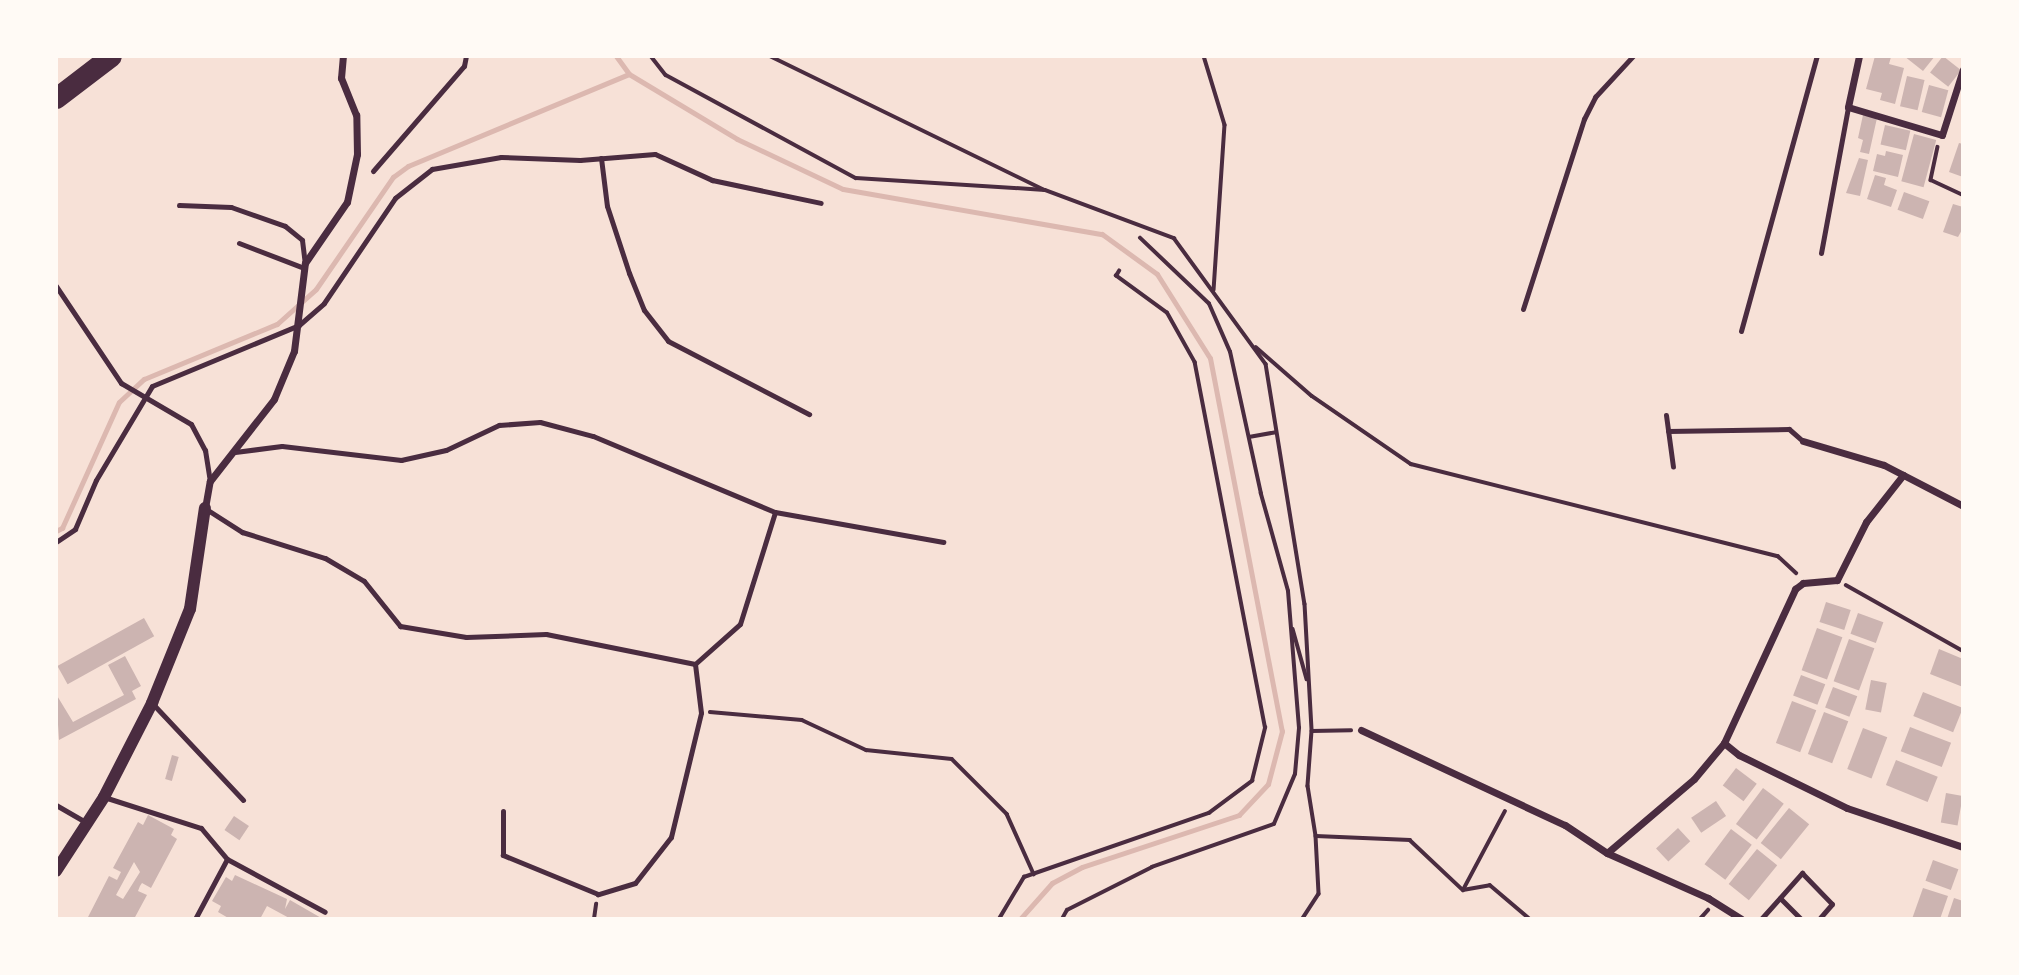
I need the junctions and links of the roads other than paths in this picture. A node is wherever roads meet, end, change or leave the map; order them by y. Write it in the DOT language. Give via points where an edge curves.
graph roads {
  1 [pos="111,56"];
  2 [pos="343,56"];
  3 [pos="466,56"];
  4 [pos="1633,56"];
  5 [pos="1817,56"];
  6 [pos="1859,56"];
  7 [pos="1963,69"];
  8 [pos="56,99"];
  9 [pos="1848,107"];
  10 [pos="601,158"];
  11 [pos="373,171"];
  12 [pos="821,203"];
  13 [pos="179,205"];
  14 [pos="239,243"];
  15 [pos="1821,253"];
  16 [pos="304,266"];
  17 [pos="56,286"];
  18 [pos="1523,309"];
  19 [pos="300,322"];
  20 [pos="1741,331"];
  21 [pos="146,400"];
  22 [pos="808,414"];
  23 [pos="1666,415"];
  24 [pos="1668,431"];
  25 [pos="1803,440"];
  26 [pos="235,452"];
  27 [pos="1673,467"];
  28 [pos="1903,475"];
  29 [pos="210,481"];
  30 [pos="1963,506"];
  31 [pos="205,509"];
  32 [pos="775,512"];
  33 [pos="56,542"];
  34 [pos="943,542"];
  35 [pos="695,664"];
  36 [pos="152,703"];
  37 [pos="1361,730"];
  38 [pos="1724,743"];
  39 [pos="104,797"];
  40 [pos="243,800"];
  41 [pos="56,806"];
  42 [pos="503,811"];
  43 [pos="85,822"];
  44 [pos="1963,847"];
  45 [pos="1607,853"];
  46 [pos="227,859"];
  47 [pos="56,871"];
  48 [pos="1780,898"];
  49 [pos="325,912"];
  50 [pos="195,919"];
  51 [pos="1741,919"];
  52 [pos="1761,919"];
  53 [pos="1801,919"];
  54 [pos="1819,919"];
  1 -- 8 [label="highway"];
  2 -- 16 [label="street" via="341,79 356,115 357,154 347,202"];
  3 -- 11 [label="lane" via="464,66"];
  4 -- 18 [label="lane" via="1610,78 1584,119"];
  5 -- 20 [label="lane"];
  6 -- 9 [label="street"];
  7 -- 9 [label="street" via="1942,135"];
  9 -- 15 [label="lane"];
  10 -- 12 [label="lane" via="655,154 712,180"];
  10 -- 19 [label="lane" via="501,157 432,169 395,198 324,303"];
  10 -- 22 [label="lane" via="607,206 629,273 645,310 668,341"];
  13 -- 16 [label="lane" via="231,207 285,226 302,240"];
  14 -- 16 [label="lane"];
  16 -- 19 [label="street"];
  17 -- 21 [label="lane" via="121,383"];
  19 -- 21 [label="lane" via="152,386"];
  19 -- 26 [label="street" via="294,351 274,399"];
  21 -- 29 [label="lane" via="191,425 205,450"];
  21 -- 33 [label="lane" via="96,480 75,529"];
  23 -- 24 [label="lane"];
  24 -- 25 [label="lane" via="1789,429"];
  24 -- 27 [label="lane"];
  25 -- 28 [label="street"];
  26 -- 29 [label="street"];
  26 -- 32 [label="lane" via="282,446 401,460 446,450 499,425 540,422 593,436"];
  28 -- 30 [label="street"];
  28 -- 38 [label="street" via="1866,522 1837,580 1803,583 1782,610"];
  29 -- 31 [label="street"];
  31 -- 35 [label="lane" via="242,532 325,558 364,581 400,626 466,637 546,634"];
  31 -- 36 [label="street" via="190,609"];
  32 -- 34 [label="lane"];
  32 -- 35 [label="lane" via="740,624"];
  35 -- 42 [label="lane" via="701,713 671,837 635,883 598,894 503,855"];
  36 -- 39 [label="street"];
  36 -- 40 [label="lane"];
  37 -- 45 [label="street" via="1565,825"];
  38 -- 44 [label="street" via="1739,755 1847,808"];
  38 -- 45 [label="street" via="1694,779"];
  39 -- 43 [label="street"];
  39 -- 46 [label="lane" via="201,828"];
  41 -- 43 [label="lane"];
  43 -- 47 [label="street"];
  45 -- 51 [label="street" via="1709,898"];
  46 -- 49 [label="lane"];
  46 -- 50 [label="lane"];
  48 -- 52 [label="lane"];
  48 -- 53 [label="lane"];
  48 -- 54 [label="lane" via="1802,873 1832,904"];
}
